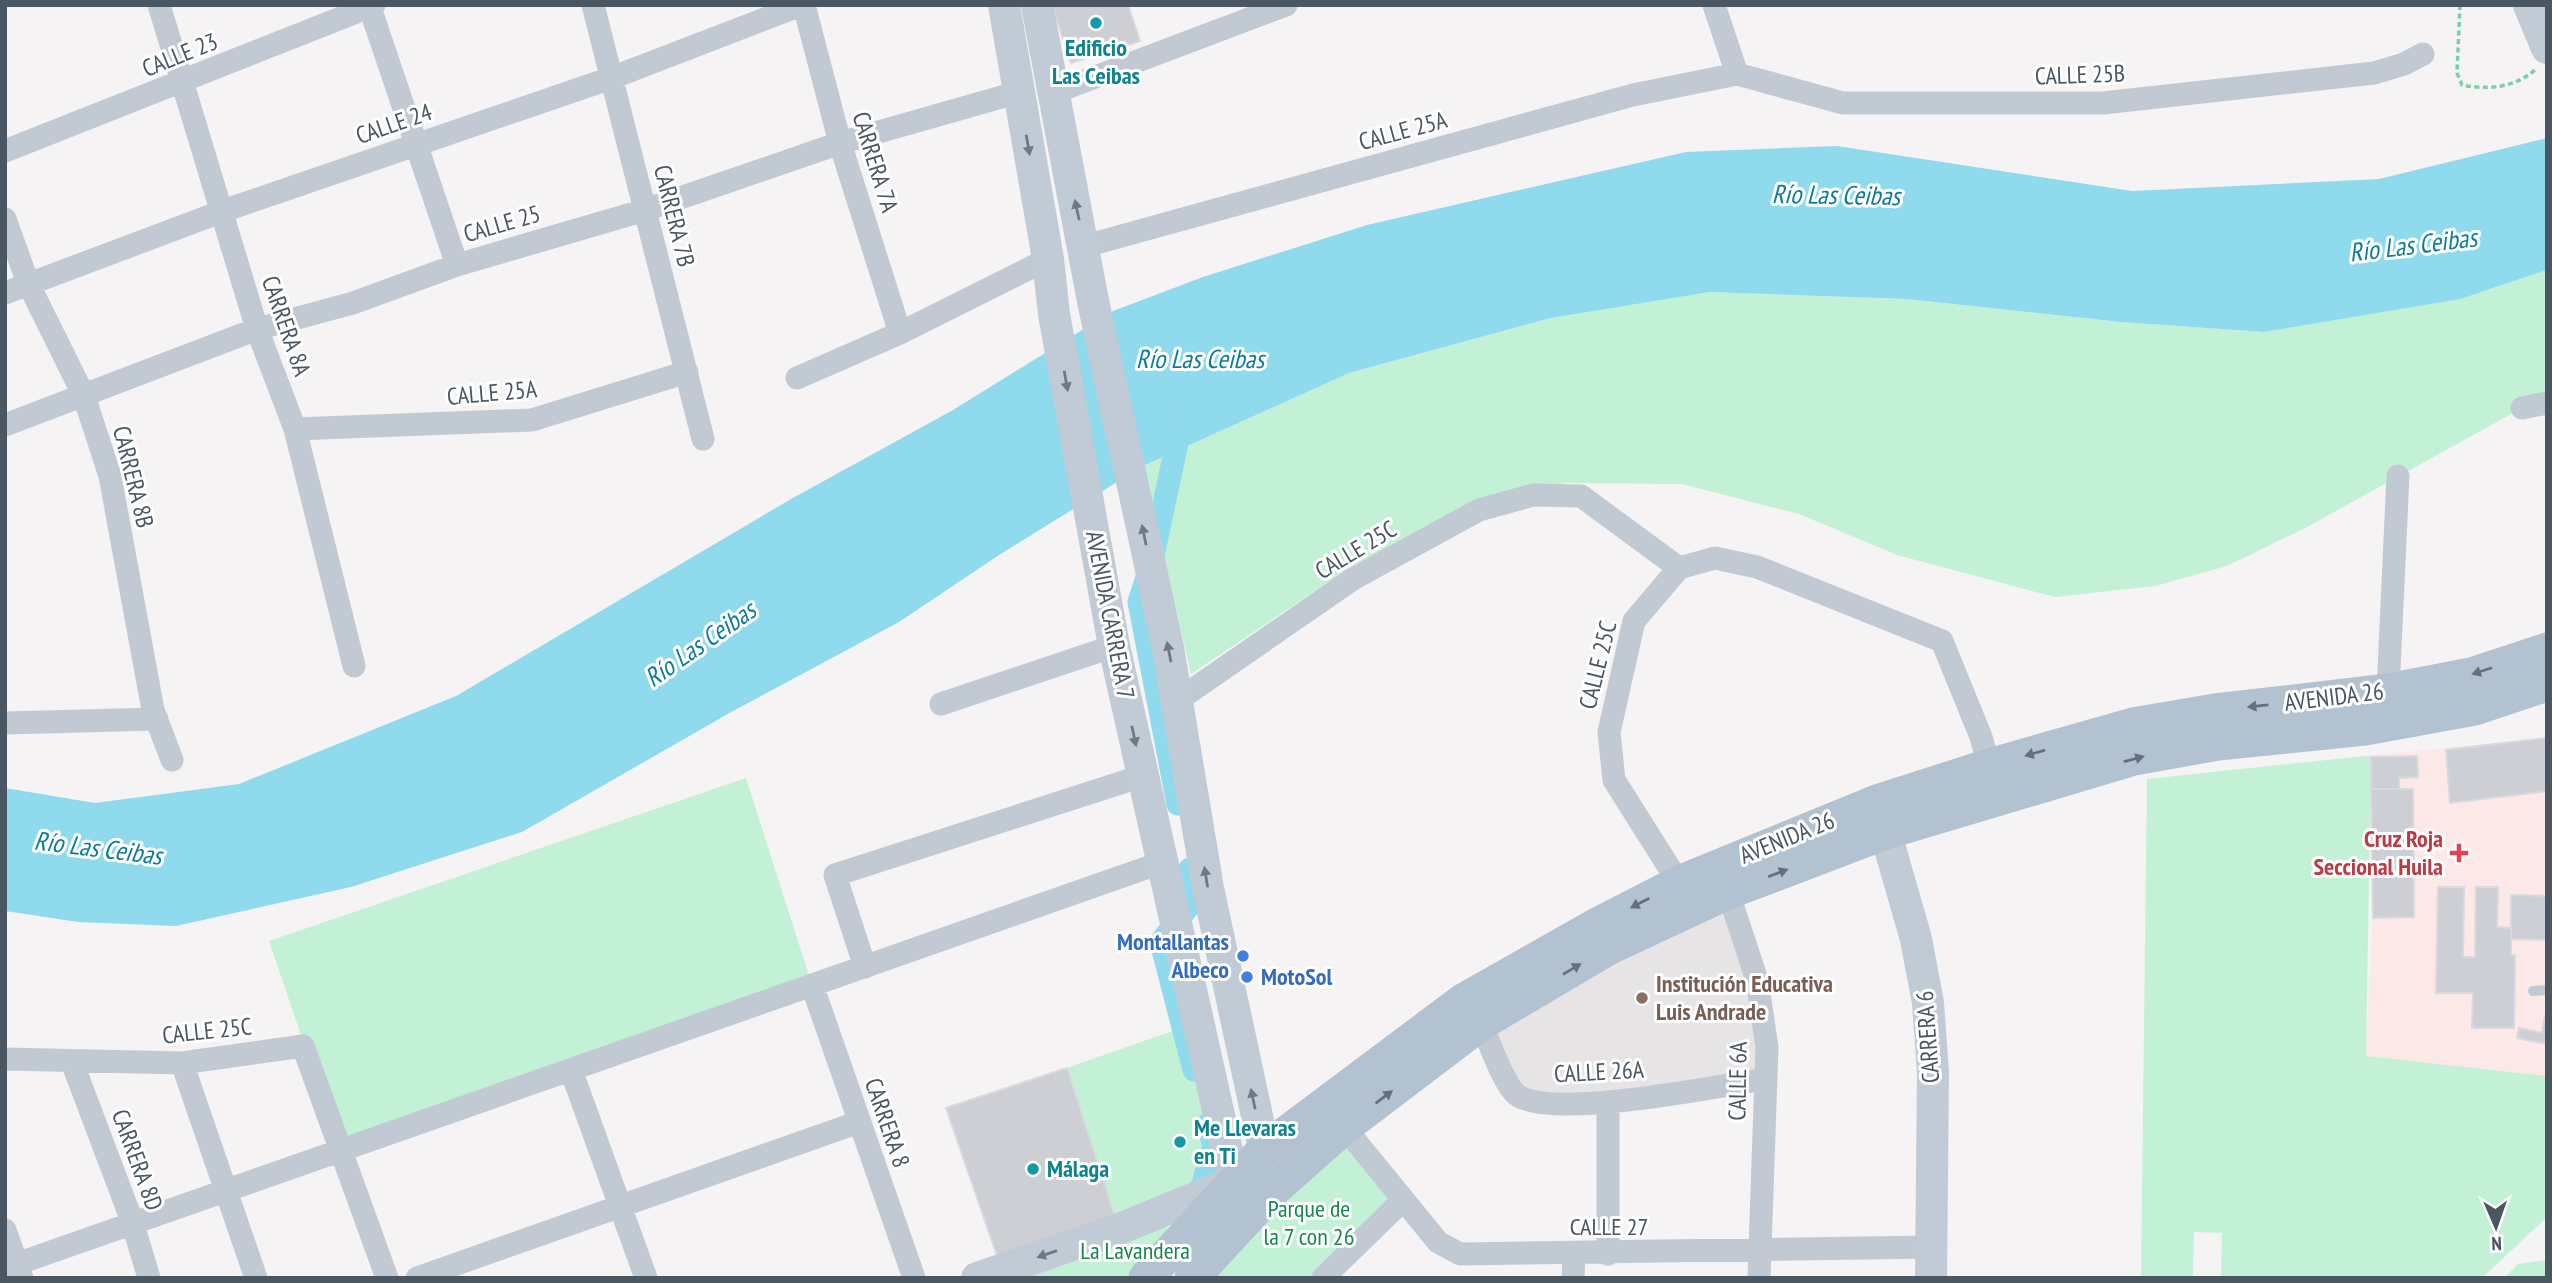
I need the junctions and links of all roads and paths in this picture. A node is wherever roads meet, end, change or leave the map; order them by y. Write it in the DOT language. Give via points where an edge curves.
graph roads {
  1 [pos="159,5"];
  2 [pos="593,5"];
  3 [pos="802,5"];
  4 [pos="1004,5"];
  5 [pos="1037,5"];
  6 [pos="1286,5"];
  7 [pos="1714,5"];
  8 [pos="2460,5"];
  9 [pos="371,6"];
  10 [pos="2538,29"];
  11 [pos="2423,54"];
  12 [pos="1737,74"];
  13 [pos="614,78"];
  14 [pos="180,84"];
  15 [pos="1019,92"];
  16 [pos="1053,93"];
  17 [pos="840,143"];
  18 [pos="416,144"];
  19 [pos="5,151"];
  20 [pos="645,210"];
  21 [pos="223,211"];
  22 [pos="5,219"];
  23 [pos="1084,246"];
  24 [pos="1048,259"];
  25 [pos="457,265"];
  26 [pos="28,283"];
  27 [pos="5,293"];
  28 [pos="257,329"];
  29 [pos="900,333"];
  30 [pos="687,372"];
  31 [pos="797,377"];
  32 [pos="84,396"];
  33 [pos="2547,403"];
  34 [pos="2522,408"];
  35 [pos="5,425"];
  36 [pos="295,429"];
  37 [pos="703,439"];
  38 [pos="2398,476"];
  39 [pos="1679,568"];
  40 [pos="1114,646"];
  41 [pos="2547,650"];
  42 [pos="354,667"];
  43 [pos="2547,684"];
  44 [pos="2388,691"];
  45 [pos="1178,700"];
  46 [pos="941,704"];
  47 [pos="157,719"];
  48 [pos="5,723"];
  49 [pos="172,760"];
  50 [pos="1989,766"];
  51 [pos="1142,776"];
  52 [pos="1881,817"];
  53 [pos="1163,862"];
  54 [pos="1679,883"];
  55 [pos="1728,892"];
  56 [pos="865,967"];
  57 [pos="812,985"];
  58 [pos="2547,990"];
  59 [pos="2533,991"];
  60 [pos="1481,1023"];
  61 [pos="5,1059"];
  62 [pos="72,1062"];
  63 [pos="182,1063"];
  64 [pos="571,1070"];
  65 [pos="1765,1079"];
  66 [pos="1608,1102"];
  67 [pos="859,1122"];
  68 [pos="1344,1127"];
  69 [pos="340,1150"];
  70 [pos="1264,1150"];
  71 [pos="1234,1182"];
  72 [pos="225,1189"];
  73 [pos="1273,1190"];
  74 [pos="1402,1201"];
  75 [pos="620,1206"];
  76 [pos="1248,1219"];
  77 [pos="132,1221"];
  78 [pos="5,1230"];
  79 [pos="1760,1251"];
  80 [pos="1574,1254"];
  81 [pos="1608,1254"];
  82 [pos="1931,1262"];
  83 [pos="15,1270"];
  84 [pos="149,1278"];
  85 [pos="256,1278"];
  86 [pos="387,1278"];
  87 [pos="417,1278"];
  88 [pos="646,1278"];
  89 [pos="914,1278"];
  90 [pos="977,1278"];
  91 [pos="1146,1278"];
  92 [pos="1192,1278"];
  93 [pos="1323,1278"];
  94 [pos="1573,1278"];
  95 [pos="1759,1278"];
  1 -- 14 [label="street, CARRERA 8A"];
  2 -- 13 [label="street, CARRERA 7B"];
  3 -- 13 [label="street, CALLE 24"];
  3 -- 17 [label="street, CARRERA 7A"];
  4 -- 15 [label="main road, AVENIDA CARRERA 7"];
  5 -- 16 [label="main road, AVENIDA CARRERA 7"];
  6 -- 16 [label="street"];
  7 -- 12 [label="street"];
  8 -- 10 [label="path" via="2457,73 2462,85 2489,90 2526,77"];
  9 -- 14 [label="street, CALLE 23"];
  9 -- 18 [label="street"];
  11 -- 12 [label="street, CALLE 25B" via="2374,72 2103,103 1843,103"];
  12 -- 23 [label="street, CALLE 25A" via="1633,95"];
  13 -- 18 [label="street, CALLE 24"];
  13 -- 20 [label="street, CARRERA 7B"];
  14 -- 19 [label="street, CALLE 23"];
  14 -- 21 [label="street, CARRERA 8A"];
  15 -- 17 [label="street, CALLE 25"];
  15 -- 24 [label="main road, AVENIDA CARRERA 7, one-way"];
  23 -- 16 [label="main road, AVENIDA CARRERA 7, one-way"];
  17 -- 20 [label="street, CALLE 25"];
  17 -- 29 [label="street, CARRERA 7A"];
  18 -- 21 [label="street, CALLE 24"];
  18 -- 25 [label="street"];
  20 -- 25 [label="street, CALLE 25"];
  20 -- 30 [label="street, CARRERA 7B"];
  21 -- 26 [label="street, CALLE 24"];
  21 -- 28 [label="street, CARRERA 8A"];
  22 -- 26 [label="street, CARRERA 8B"];
  45 -- 23 [label="main road, AVENIDA CARRERA 7, one-way"];
  24 -- 29 [label="street"];
  24 -- 40 [label="main road, AVENIDA CARRERA 7, one-way"];
  25 -- 28 [label="street, CALLE 25" via="353,303"];
  26 -- 27 [label="street, CALLE 24"];
  26 -- 32 [label="street, CARRERA 8B"];
  28 -- 32 [label="street, CALLE 25"];
  28 -- 36 [label="street, CARRERA 8A"];
  29 -- 31 [label="street"];
  30 -- 36 [label="street, CALLE 25A" via="532,420"];
  30 -- 37 [label="street, CARRERA 7B"];
  32 -- 35 [label="street, CALLE 25"];
  32 -- 47 [label="street, CARRERA 8B" via="110,476"];
  33 -- 34 [label="street"];
  36 -- 42 [label="street, CARRERA 8A"];
  38 -- 44 [label="street"];
  39 -- 45 [label="street, CALLE 25C" via="1581,496 1533,495 1479,510 1353,579"];
  39 -- 50 [label="street" via="1715,558 1757,567 1942,641"];
  39 -- 54 [label="street, CALLE 25C" via="1634,621 1609,732 1614,780"];
  40 -- 46 [label="street"];
  40 -- 51 [label="main road, AVENIDA CARRERA 7, one-way"];
  41 -- 44 [label="main road, AVENIDA 26, one-way" via="2471,675"];
  52 -- 43 [label="main road, AVENIDA 26, one-way" via="2155,754 2365,728 2475,708"];
  44 -- 50 [label="main road, AVENIDA 26, one-way" via="2172,717"];
  70 -- 45 [label="main road, AVENIDA CARRERA 7, one-way" via="1208,888"];
  47 -- 48 [label="street"];
  47 -- 49 [label="street, CARRERA 8B"];
  50 -- 52 [label="main road, AVENIDA 26"];
  51 -- 53 [label="main road, AVENIDA CARRERA 7"];
  51 -- 56 [label="street" via="835,875"];
  52 -- 54 [label="main road, AVENIDA 26"];
  55 -- 52 [label="main road, AVENIDA 26, one-way"];
  52 -- 82 [label="main road, CARRERA 6" via="1916,939 1928,1003 1933,1073"];
  53 -- 56 [label="street"];
  53 -- 71 [label="main road, AVENIDA CARRERA 7"];
  54 -- 70 [label="main road, AVENIDA 26, one-way" via="1463,1001"];
  60 -- 55 [label="main road, AVENIDA 26, one-way" via="1608,948"];
  55 -- 65 [label="street, CALLE 6A" via="1757,980 1767,1047"];
  56 -- 57 [label="street"];
  57 -- 64 [label="street"];
  57 -- 67 [label="street, CARRERA 8"];
  58 -- 59 [label="lane"];
  60 -- 66 [label="street, CALLE 26A" via="1513,1092 1520,1097 1555,1103"];
  68 -- 60 [label="main road, AVENIDA 26, one-way"];
  61 -- 62 [label="street, CALLE 25C"];
  62 -- 63 [label="street, CALLE 25C"];
  62 -- 77 [label="street, CARRERA 8D"];
  63 -- 69 [label="street, CALLE 25C" via="303,1046"];
  63 -- 72 [label="street"];
  64 -- 69 [label="street"];
  64 -- 75 [label="street"];
  65 -- 66 [label="street, CALLE 26A"];
  65 -- 79 [label="street, CALLE 6A"];
  66 -- 81 [label="street"];
  67 -- 75 [label="street"];
  67 -- 89 [label="street, CARRERA 8"];
  68 -- 73 [label="main road, AVENIDA 26"];
  68 -- 74 [label="street, CALLE 27"];
  69 -- 72 [label="street"];
  69 -- 86 [label="street"];
  70 -- 71 [label="main road, AVENIDA 26"];
  70 -- 73 [label="main road, AVENIDA CARRERA 7"];
  71 -- 76 [label="main road, AVENIDA CARRERA 7"];
  71 -- 90 [label="main road, one-way" via="1132,1225"];
  71 -- 91 [label="main road, AVENIDA 26"];
  72 -- 77 [label="street"];
  72 -- 85 [label="street"];
  73 -- 76 [label="main road, AVENIDA 26"];
  74 -- 80 [label="street, CALLE 27" via="1438,1242 1460,1254"];
  74 -- 93 [label="street"];
  75 -- 87 [label="street"];
  75 -- 88 [label="street"];
  76 -- 92 [label="main road, AVENIDA 26"];
  77 -- 83 [label="street"];
  77 -- 84 [label="street, CARRERA 8D"];
  78 -- 83 [label="street"];
  79 -- 81 [label="street, CALLE 27"];
  79 -- 82 [label="street, CALLE 27"];
  79 -- 95 [label="street, CALLE 6A"];
  80 -- 81 [label="street, CALLE 27"];
  80 -- 94 [label="street"];
}
